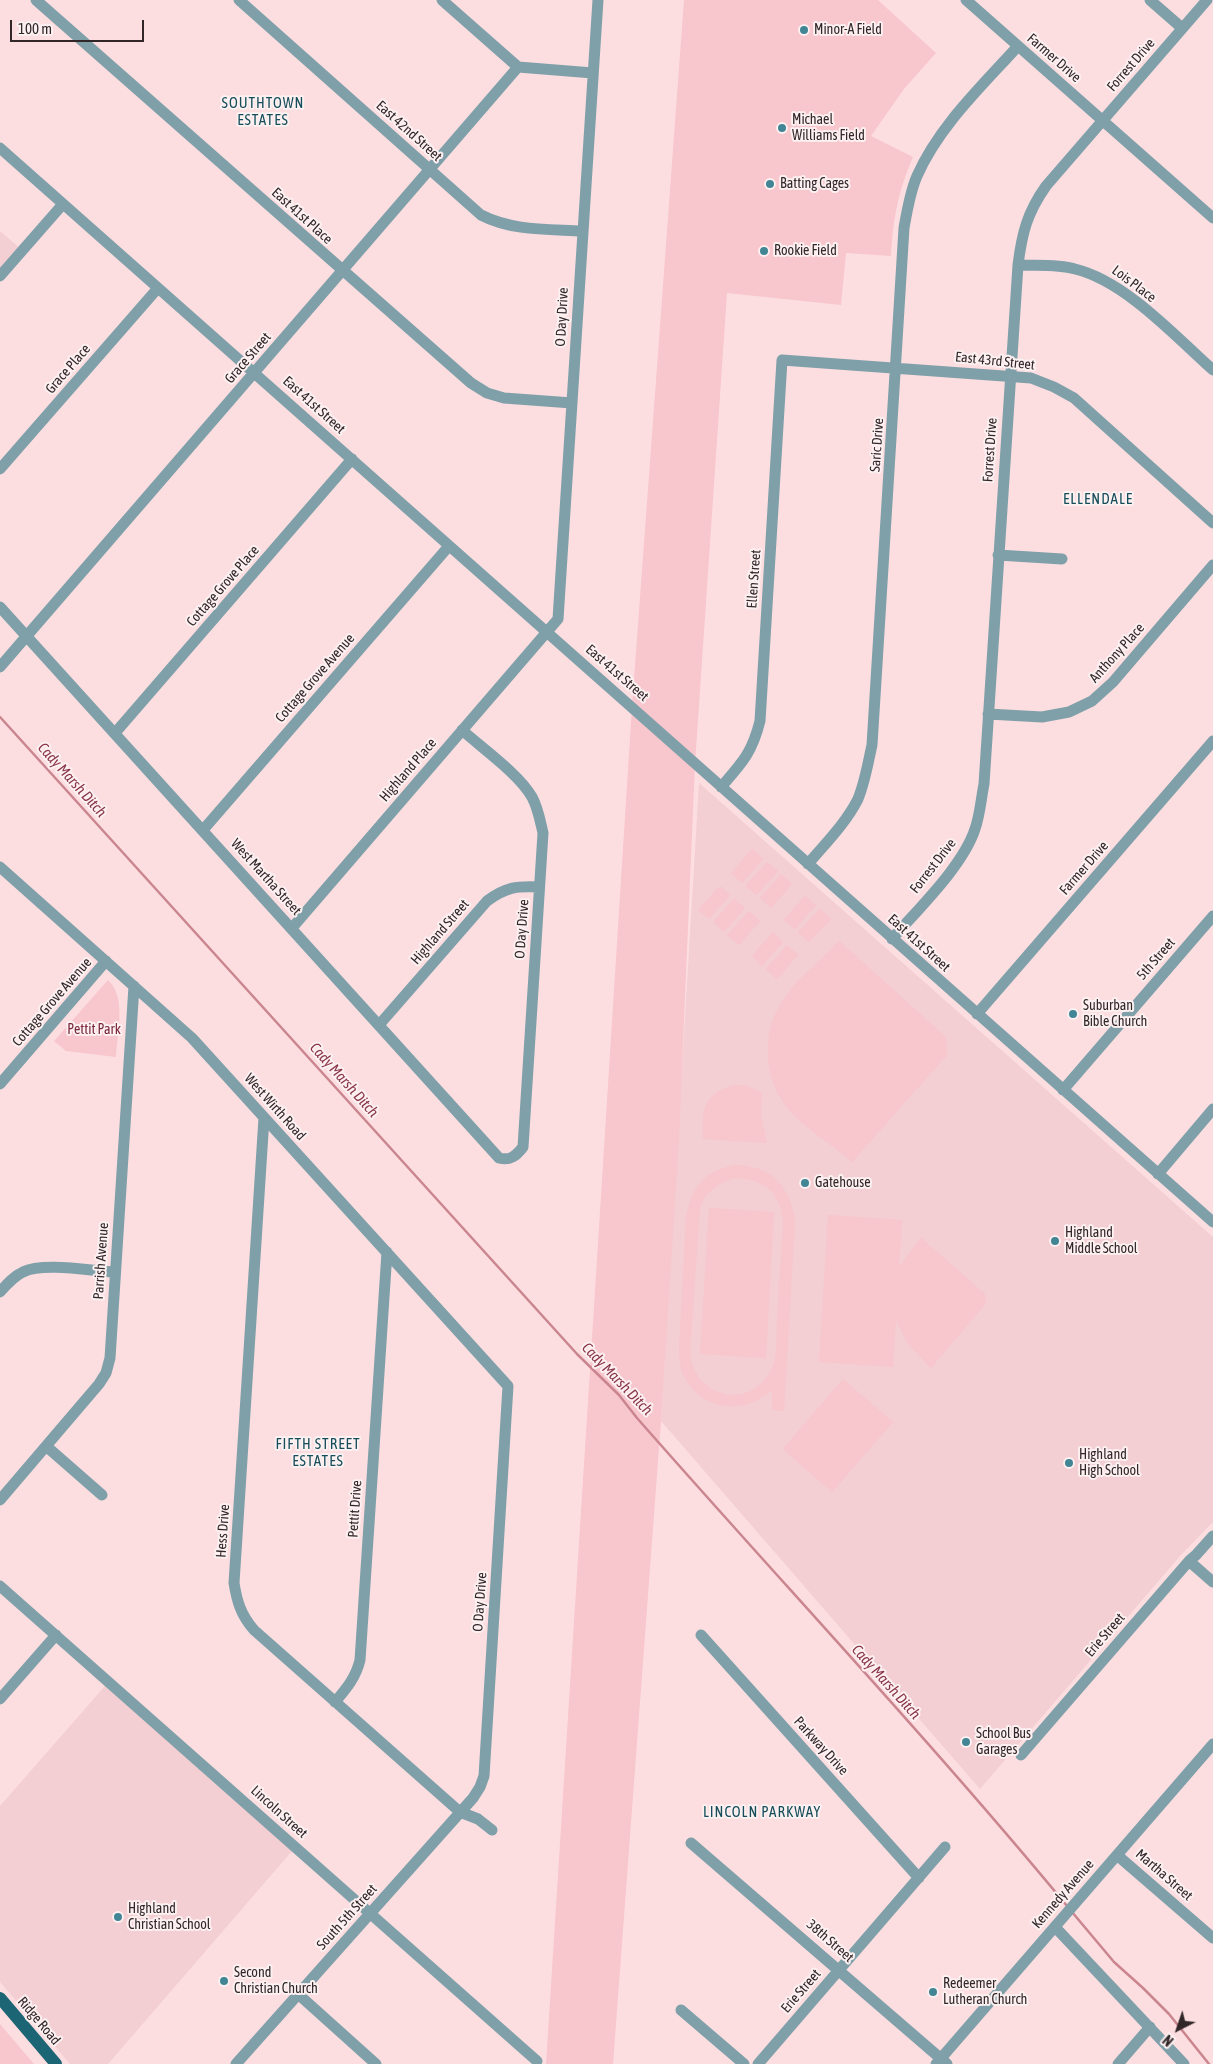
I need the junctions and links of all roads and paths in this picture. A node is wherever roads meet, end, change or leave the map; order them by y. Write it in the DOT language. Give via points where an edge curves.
graph roads {
  1 [pos="36,0"];
  2 [pos="239,0"];
  3 [pos="442,0"];
  4 [pos="598,0"];
  5 [pos="966,0"];
  6 [pos="1150,0"];
  7 [pos="1206,0"];
  8 [pos="1182,28"];
  9 [pos="1018,46"];
  10 [pos="518,67"];
  11 [pos="593,73"];
  12 [pos="1103,121"];
  13 [pos="0,148"];
  14 [pos="430,169"];
  15 [pos="63,204"];
  16 [pos="1213,218"];
  17 [pos="582,231"];
  18 [pos="1018,265"];
  19 [pos="342,272"];
  20 [pos="0,276"];
  21 [pos="158,288"];
  22 [pos="782,360"];
  23 [pos="897,368"];
  24 [pos="1213,370"];
  25 [pos="255,373"];
  26 [pos="1010,376"];
  27 [pos="572,402"];
  28 [pos="352,459"];
  29 [pos="0,469"];
  30 [pos="1213,523"];
  31 [pos="449,546"];
  32 [pos="998,555"];
  33 [pos="1062,559"];
  34 [pos="1213,565"];
  35 [pos="0,607"];
  36 [pos="547,632"];
  37 [pos="26,636"];
  38 [pos="0,667"];
  39 [pos="988,714"];
  40 [pos="462,730"];
  41 [pos="115,733"];
  42 [pos="1213,741"];
  43 [pos="720,787"];
  44 [pos="203,830"];
  45 [pos="808,864"];
  46 [pos="1,871"];
  47 [pos="540,887"];
  48 [pos="1213,916"];
  49 [pos="292,928"];
  50 [pos="892,939"];
  51 [pos="106,962"];
  52 [pos="134,986"];
  53 [pos="977,1014"];
  54 [pos="379,1025"];
  55 [pos="0,1084"];
  56 [pos="1063,1090"];
  57 [pos="1213,1109"];
  58 [pos="264,1118"];
  59 [pos="513,1158"];
  60 [pos="1158,1174"];
  61 [pos="1213,1222"];
  62 [pos="387,1252"];
  63 [pos="115,1272"];
  64 [pos="0,1292"];
  65 [pos="508,1386"];
  66 [pos="46,1446"];
  67 [pos="102,1495"];
  68 [pos="0,1500"];
  69 [pos="1213,1536"];
  70 [pos="1189,1561"];
  71 [pos="1213,1582"];
  72 [pos="0,1586"];
  73 [pos="56,1635"];
  74 [pos="701,1635"];
  75 [pos="0,1699"];
  76 [pos="335,1702"];
  77 [pos="1213,1744"];
  78 [pos="1021,1755"];
  79 [pos="1209,1757"];
  80 [pos="460,1812"];
  81 [pos="492,1830"];
  82 [pos="691,1842"];
  83 [pos="945,1847"];
  84 [pos="1117,1855"];
  85 [pos="919,1878"];
  86 [pos="370,1914"];
  87 [pos="1055,1927"];
  88 [pos="1213,1938"];
  89 [pos="840,1970"];
  90 [pos="298,1994"];
  91 [pos="0,1998"];
  92 [pos="681,2010"];
  93 [pos="1150,2027"];
  94 [pos="537,2061"];
  95 [pos="941,2062"];
  96 [pos="372,2063"];
  97 [pos="56,2064"];
  98 [pos="236,2064"];
  99 [pos="744,2064"];
  100 [pos="758,2064"];
  101 [pos="1118,2064"];
  102 [pos="1184,2064"];
  1 -- 19 [label="street, East 41st Place"];
  2 -- 14 [label="street, East 42nd Street"];
  3 -- 10 [label="street"];
  4 -- 11 [label="street, O Day Drive"];
  5 -- 9 [label="street, Farmer Drive"];
  6 -- 8 [label="street"];
  7 -- 8 [label="street, Forrest Drive"];
  8 -- 12 [label="street, Forrest Drive"];
  9 -- 12 [label="street, Farmer Drive"];
  9 -- 23 [label="street, Saric Drive" via="946,128 928,153 916,178 904,228"];
  10 -- 11 [label="street"];
  10 -- 14 [label="street, Grace Street"];
  11 -- 17 [label="street, O Day Drive"];
  12 -- 16 [label="street, Farmer Drive"];
  12 -- 18 [label="street, Forrest Drive" via="1034,203 1021,236"];
  13 -- 15 [label="street, East 41st Street"];
  14 -- 17 [label="street, East 42nd Street" via="482,215 497,223"];
  14 -- 19 [label="street, Grace Street"];
  15 -- 20 [label="street"];
  15 -- 21 [label="street, East 41st Street"];
  17 -- 27 [label="street, O Day Drive"];
  18 -- 24 [label="street, Lois Place" via="1074,268 1100,277 1126,293"];
  18 -- 26 [label="street, Forrest Drive"];
  19 -- 25 [label="street, Grace Street"];
  19 -- 27 [label="street, East 41st Place" via="470,383 487,393 504,398"];
  21 -- 25 [label="street, East 41st Street"];
  21 -- 29 [label="street, Grace Place"];
  22 -- 23 [label="street, East 43rd Street"];
  22 -- 43 [label="street, Ellen Street" via="760,721 755,742 746,758"];
  23 -- 26 [label="street, East 43rd Street"];
  23 -- 45 [label="street, Saric Drive" via="872,745 858,798 844,821"];
  25 -- 28 [label="street, East 41st Street"];
  25 -- 37 [label="street, Grace Street"];
  26 -- 30 [label="street, East 43rd Street" via="1031,378 1074,398"];
  26 -- 32 [label="street, Forrest Drive"];
  27 -- 36 [label="street, O Day Drive" via="558,618"];
  28 -- 31 [label="street, East 41st Street"];
  28 -- 41 [label="street, Cottage Grove Place"];
  31 -- 36 [label="street, East 41st Street"];
  31 -- 44 [label="street, Cottage Grove Avenue"];
  32 -- 33 [label="street"];
  32 -- 39 [label="street, Forrest Drive"];
  34 -- 39 [label="street, Anthony Place" via="1113,682 1092,701 1069,712 1042,717"];
  35 -- 37 [label="street, West Martha Street"];
  36 -- 40 [label="street, Highland Place"];
  36 -- 43 [label="street, East 41st Street"];
  37 -- 38 [label="street, Grace Street"];
  37 -- 41 [label="street, West Martha Street"];
  39 -- 50 [label="street, Forrest Drive" via="984,784 975,831 952,870"];
  40 -- 47 [label="street, O Day Drive" via="519,780 531,795 539,812 543,833"];
  40 -- 49 [label="street, Highland Place"];
  41 -- 44 [label="street, West Martha Street"];
  42 -- 53 [label="street, Farmer Drive"];
  43 -- 45 [label="street, East 41st Street"];
  44 -- 49 [label="street, West Martha Street"];
  45 -- 50 [label="street, East 41st Street"];
  46 -- 51 [label="street, West Wirth Road"];
  47 -- 54 [label="street, Highland Street" via="509,888 487,901"];
  47 -- 59 [label="street, O Day Drive" via="523,1147"];
  48 -- 56 [label="street, 5th Street"];
  49 -- 54 [label="street, West Martha Street"];
  50 -- 53 [label="street, East 41st Street"];
  51 -- 52 [label="street, West Wirth Road"];
  51 -- 55 [label="street, Cottage Grove Avenue"];
  52 -- 58 [label="street, West Wirth Road" via="192,1038"];
  52 -- 63 [label="street, Parrish Avenue"];
  53 -- 56 [label="street, East 41st Street"];
  54 -- 59 [label="street, West Martha Street" via="499,1158"];
  56 -- 60 [label="street, East 41st Street"];
  57 -- 60 [label="street"];
  58 -- 62 [label="street, West Wirth Road"];
  58 -- 76 [label="street, Hess Drive" via="234,1583 236,1600 243,1617 254,1630"];
  60 -- 61 [label="street, East 41st Street"];
  62 -- 65 [label="street, West Wirth Road"];
  62 -- 76 [label="street, Pettit Drive" via="360,1660 350,1685"];
  63 -- 64 [label="street" via="39,1267 23,1272"];
  63 -- 66 [label="street, Parrish Avenue" via="110,1358 106,1373"];
  65 -- 80 [label="street, O Day Drive" via="484,1776 480,1787"];
  66 -- 67 [label="street"];
  66 -- 68 [label="street, Parrish Avenue"];
  69 -- 70 [label="street, Erie Street"];
  70 -- 71 [label="street"];
  70 -- 78 [label="street, Erie Street"];
  72 -- 73 [label="street, Lincoln Street"];
  73 -- 75 [label="street"];
  73 -- 86 [label="street, Lincoln Street"];
  74 -- 85 [label="street, Parkway Drive"];
  76 -- 80 [label="street, Hess Drive"];
  77 -- 79 [label="street, Kennedy Avenue"];
  79 -- 84 [label="street, Kennedy Avenue"];
  80 -- 81 [label="street, Hess Drive" via="478,1819"];
  80 -- 86 [label="street, South 5th Street"];
  82 -- 89 [label="street, 38th Street"];
  83 -- 85 [label="street, Erie Street"];
  84 -- 87 [label="street, Kennedy Avenue"];
  84 -- 88 [label="street, Martha Street"];
  85 -- 89 [label="street, Erie Street"];
  86 -- 90 [label="street, South 5th Street"];
  86 -- 94 [label="street, Lincoln Street"];
  87 -- 93 [label="street"];
  87 -- 95 [label="street, Kennedy Avenue"];
  89 -- 95 [label="street, 38th Street"];
  89 -- 100 [label="street, Erie Street"];
  90 -- 96 [label="street"];
  90 -- 98 [label="street, South 5th Street"];
  91 -- 97 [label="main road, Ridge Road"];
  92 -- 99 [label="street"];
  93 -- 101 [label="street"];
  93 -- 102 [label="street"];
}
